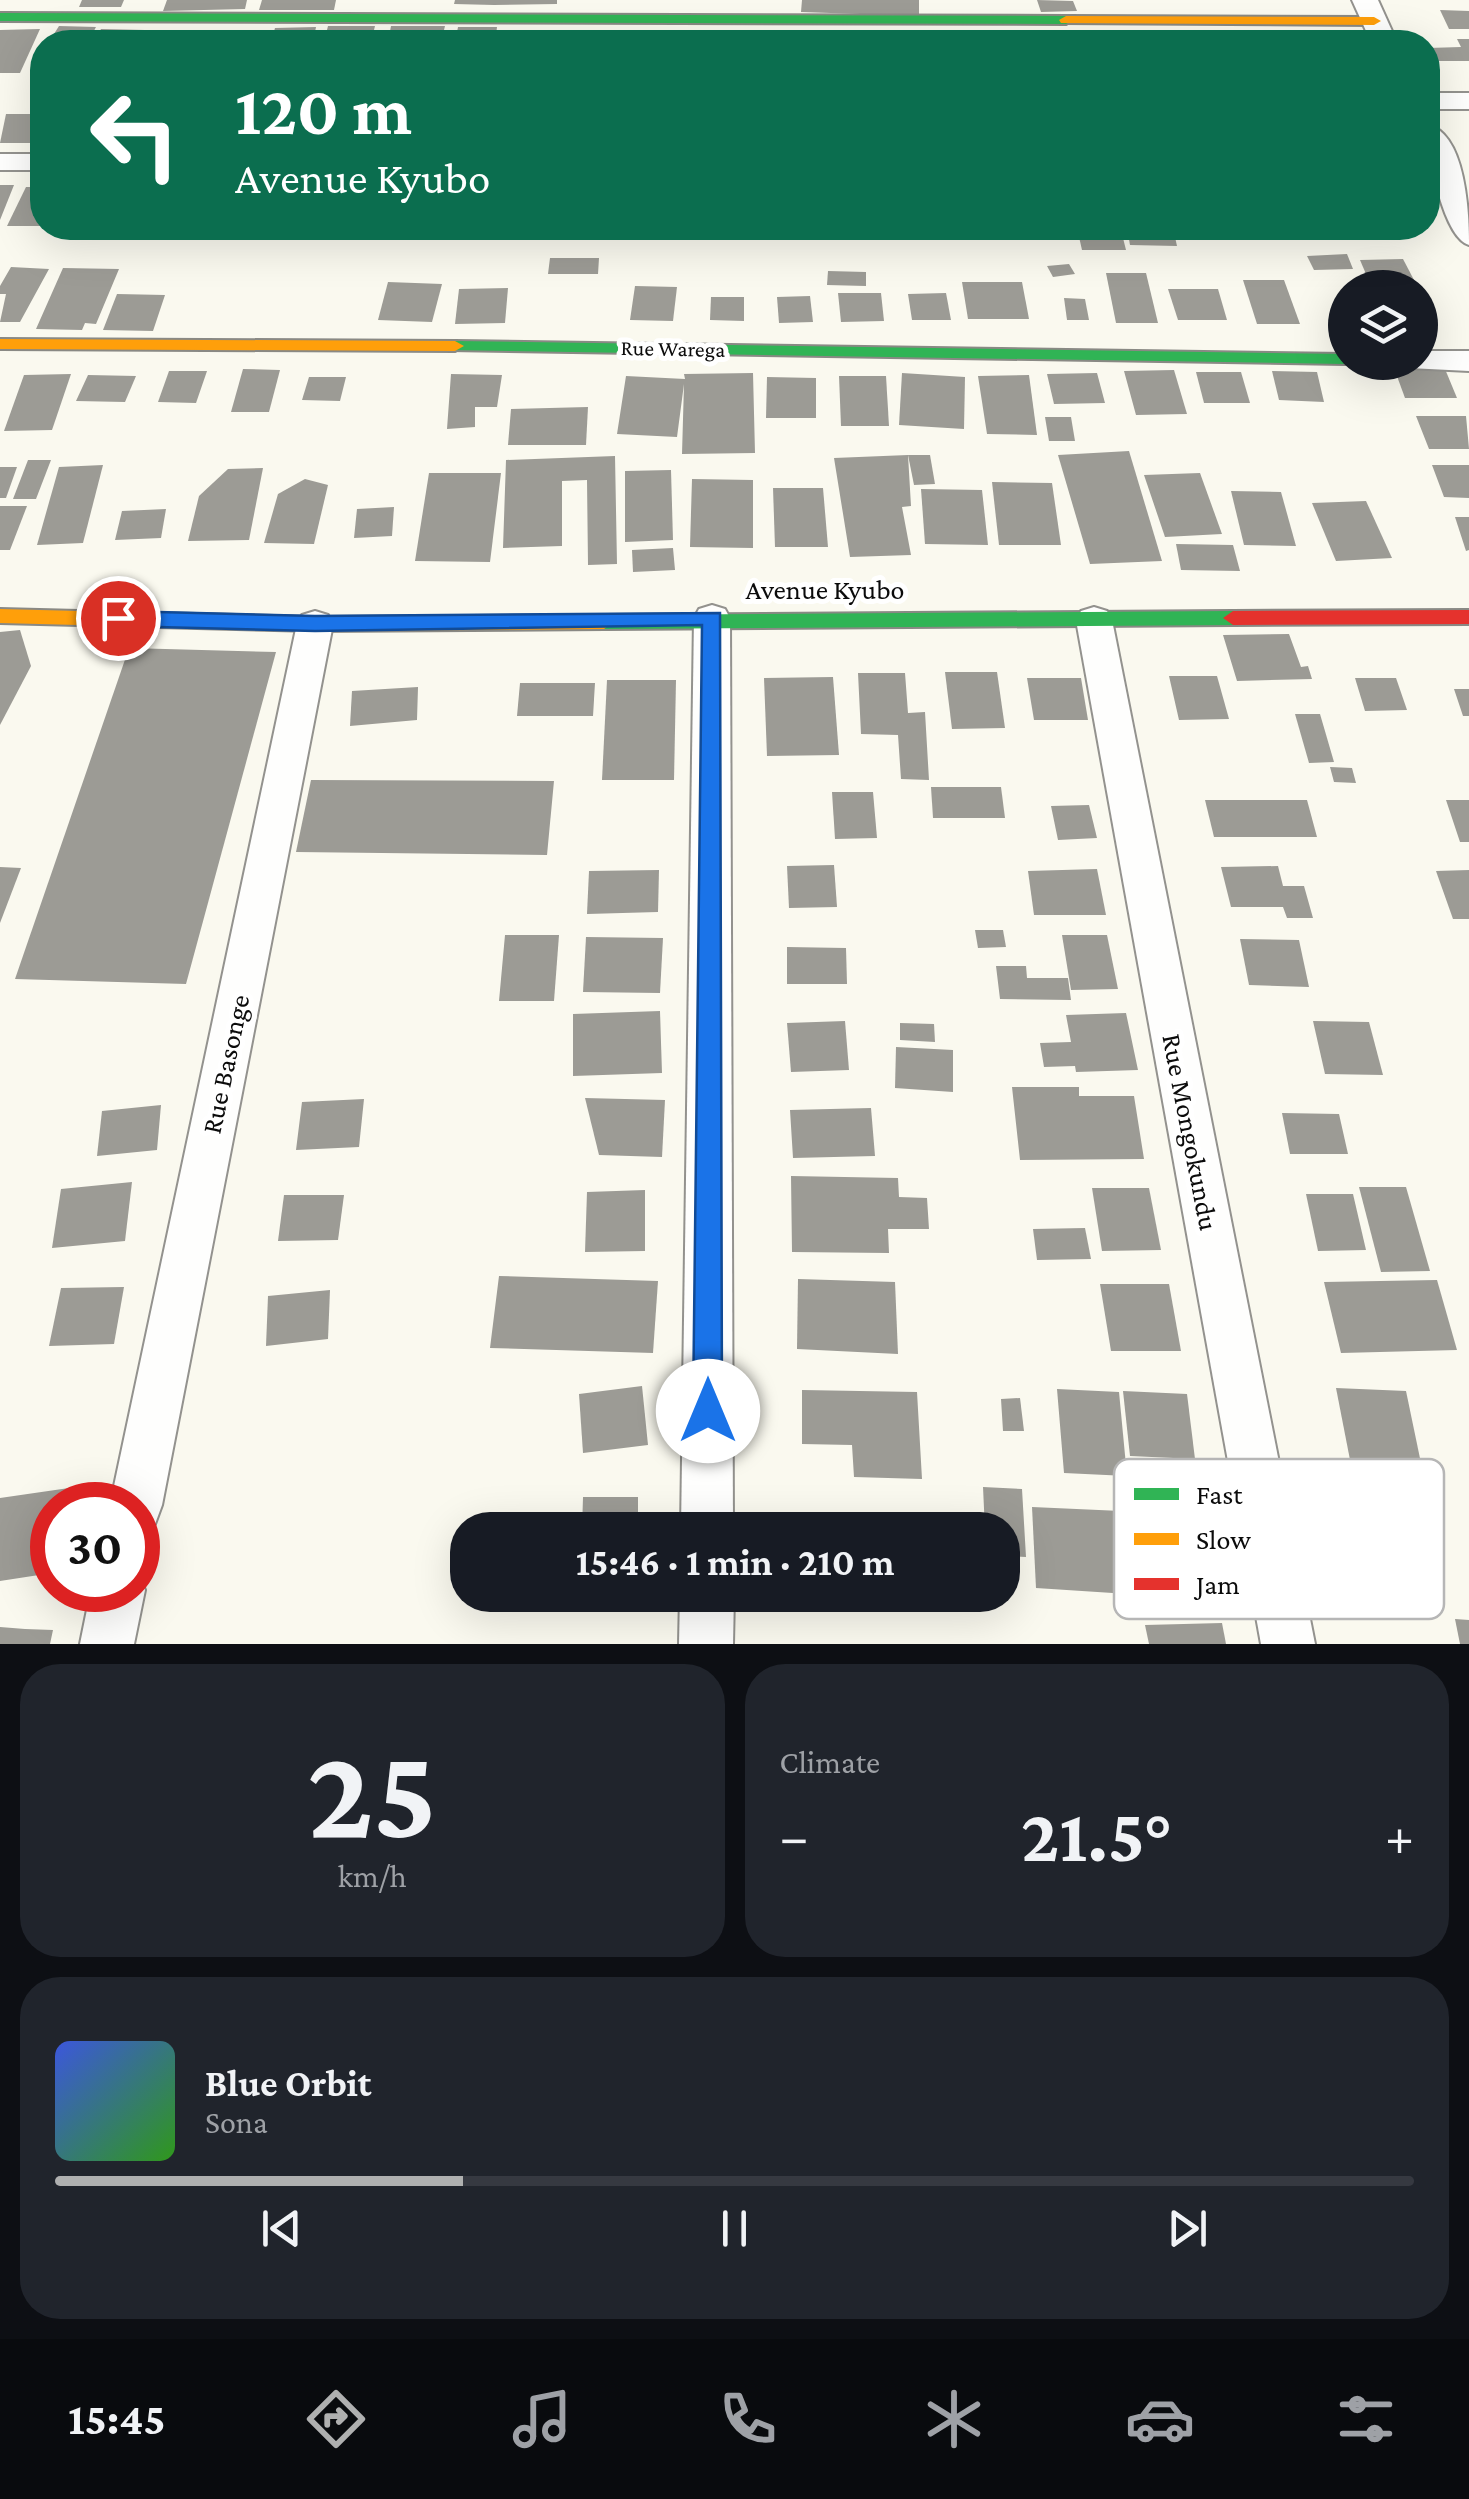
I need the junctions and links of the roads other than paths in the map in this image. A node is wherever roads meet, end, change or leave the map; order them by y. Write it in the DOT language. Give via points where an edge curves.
graph roads {
  1 [pos="0,16"];
  2 [pos="1374,21"];
  3 [pos="1440,101"];
  4 [pos="1469,101"];
  5 [pos="0,162"];
  6 [pos="30,162"];
  7 [pos="1440,174"];
  8 [pos="1469,236"];
  9 [pos="0,344"];
  10 [pos="1328,359"];
  11 [pos="1438,360"];
  12 [pos="1469,361"];
  13 [pos="0,616"];
  14 [pos="1469,617"];
  15 [pos="712,618"];
  16 [pos="1094,620"];
  17 [pos="315,624"];
  18 [pos="1253,1459"];
  19 [pos="141,1482"];
  20 [pos="707,1512"];
  21 [pos="114,1612"];
  22 [pos="706,1612"];
  23 [pos="1283,1619"];
  24 [pos="108,1644"];
  25 [pos="706,1644"];
  26 [pos="1288,1644"];
  1 -- 2 [label="street"];
  3 -- 4 [label="street"];
  5 -- 6 [label="street"];
  7 -- 8 [label="street"];
  9 -- 10 [label="street, Rue Warega"];
  11 -- 12 [label="street"];
  13 -- 17 [label="street, Avenue Kyubo"];
  14 -- 16 [label="street, Avenue Kyubo"];
  15 -- 16 [label="street, Avenue Kyubo"];
  15 -- 17 [label="street, Avenue Kyubo"];
  15 -- 20 [label="street"];
  16 -- 18 [label="street, Rue Mongokundu"];
  17 -- 19 [label="street, Rue Basonge"];
  21 -- 24 [label="street"];
  22 -- 25 [label="street"];
  23 -- 26 [label="street, Rue Mongokundu"];
}
